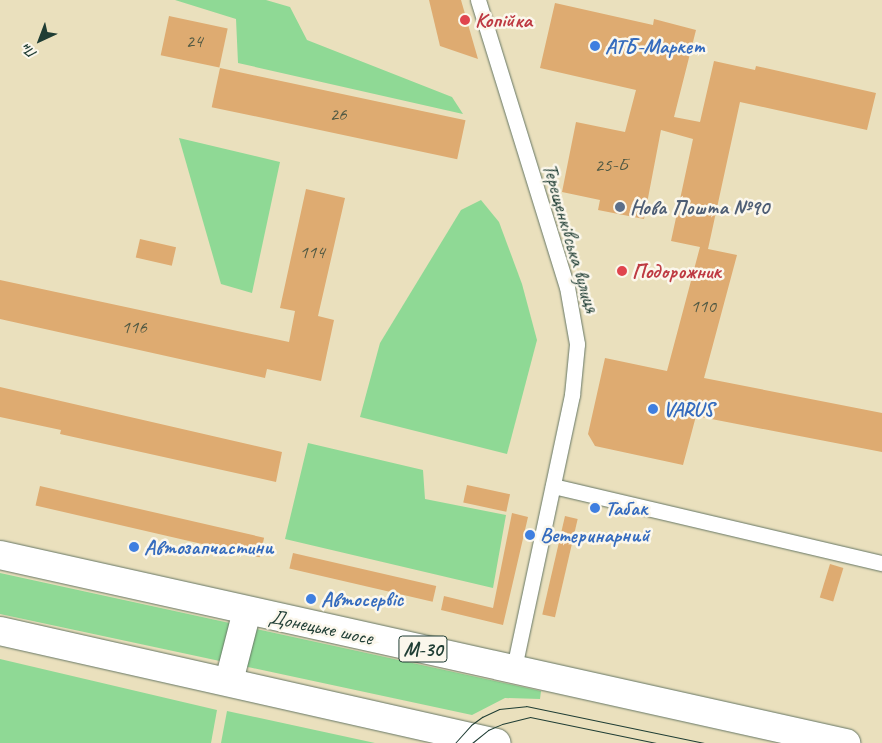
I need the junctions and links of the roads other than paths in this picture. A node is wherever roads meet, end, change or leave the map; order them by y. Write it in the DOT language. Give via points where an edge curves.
graph roads {
  1 [pos="478,0"];
  2 [pos="553,486"];
  3 [pos="0,556"];
  4 [pos="882,562"];
  5 [pos="248,611"];
  6 [pos="0,631"];
  7 [pos="514,668"];
  8 [pos="229,681"];
  9 [pos="497,743"];
  10 [pos="846,743"];
  1 -- 2 [label="street, Терещенківська вулиця" via="567,287 577,344 572,395"];
  2 -- 4 [label="street"];
  2 -- 7 [label="street, Терещенківська вулиця"];
  3 -- 5 [label="highway, Донецьке шосе / М-30"];
  5 -- 7 [label="highway, Донецьке шосе / М-30"];
  5 -- 8 [label="highway"];
  6 -- 8 [label="highway"];
  7 -- 10 [label="highway, Донецьке шосе / М-30"];
  8 -- 9 [label="highway"];
}
